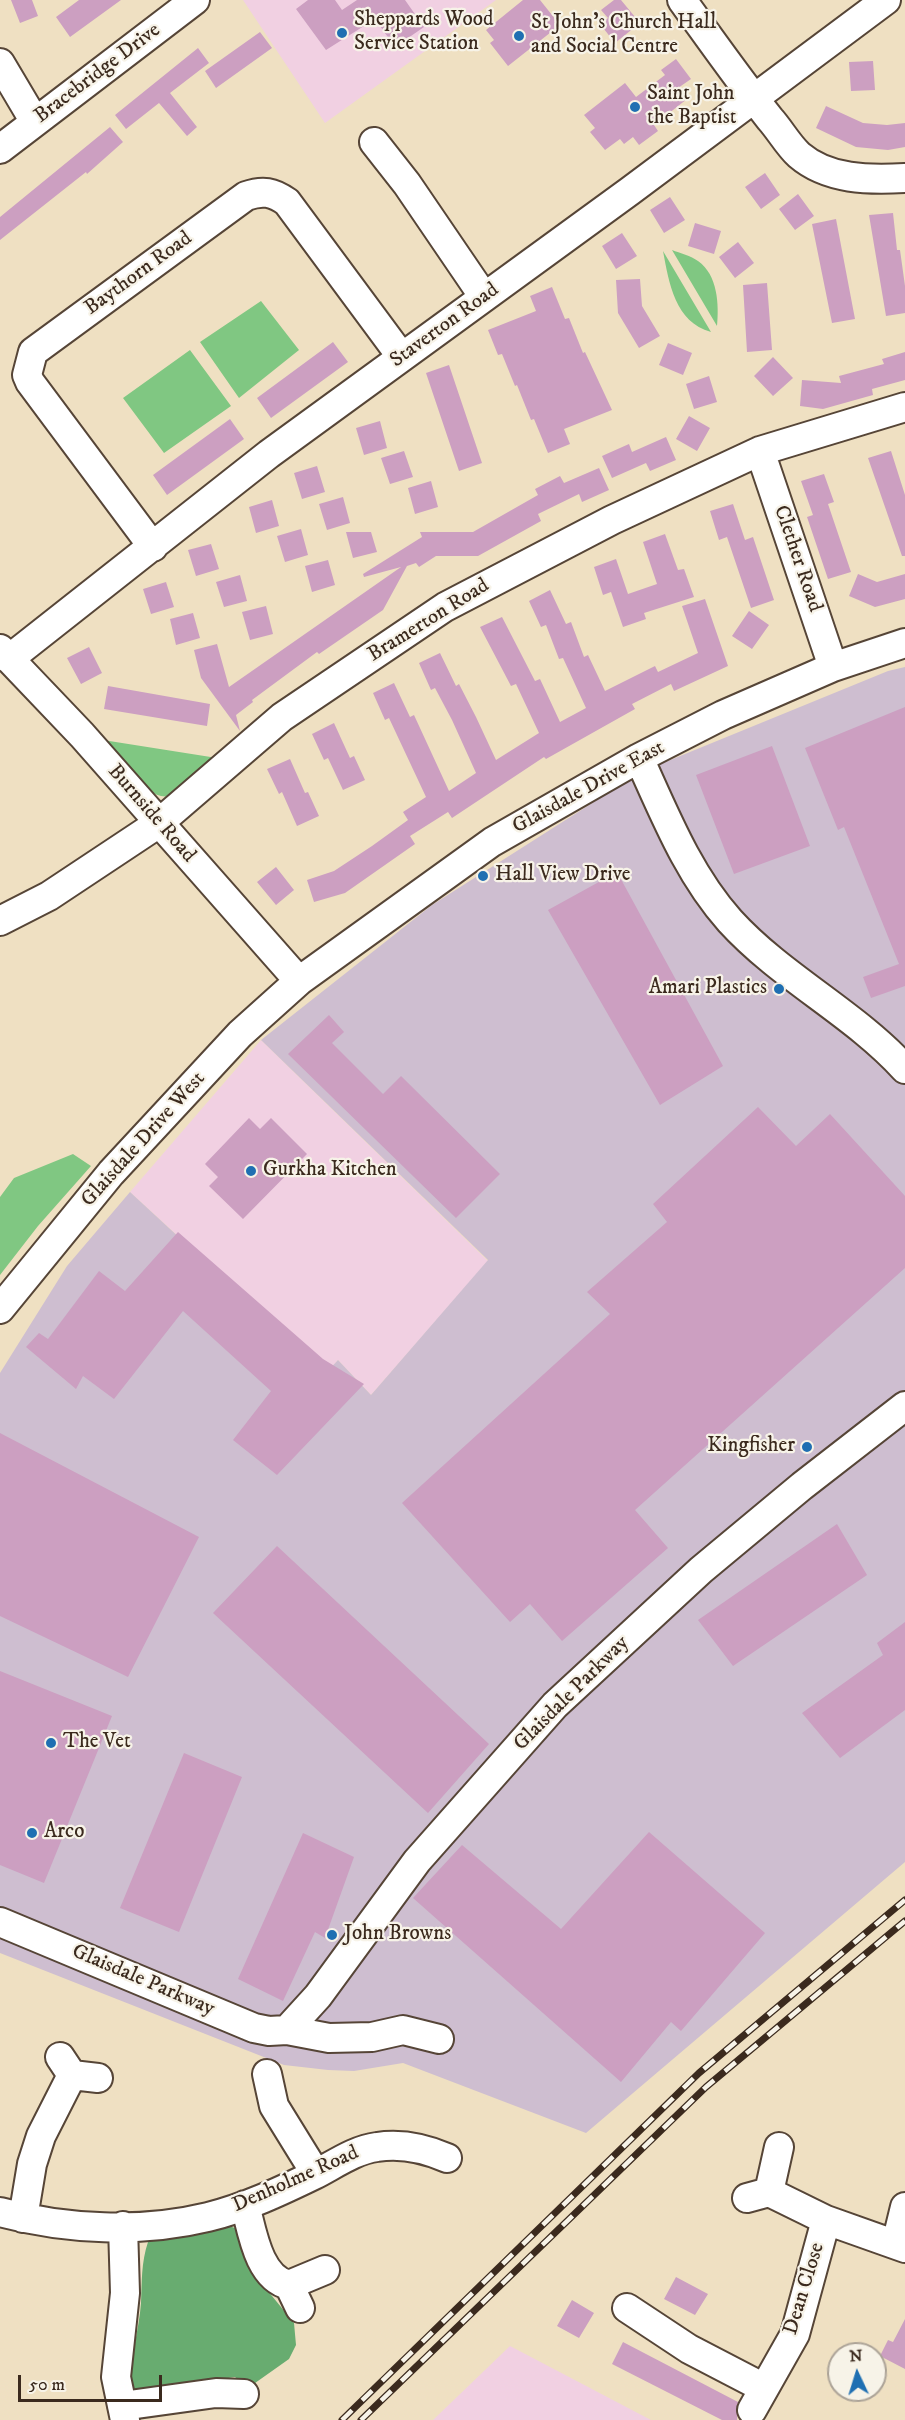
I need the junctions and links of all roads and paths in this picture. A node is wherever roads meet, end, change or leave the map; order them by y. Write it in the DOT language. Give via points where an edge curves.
graph roads {
  1 [pos="195,0"];
  2 [pos="682,0"];
  3 [pos="886,0"];
  4 [pos="0,63"];
  5 [pos="754,98"];
  6 [pos="35,122"];
  7 [pos="0,149"];
  8 [pos="390,152"];
  9 [pos="905,178"];
  10 [pos="484,297"];
  11 [pos="401,356"];
  12 [pos="905,407"];
  13 [pos="760,451"];
  14 [pos="153,547"];
  15 [pos="905,643"];
  16 [pos="5,654"];
  17 [pos="833,667"];
  18 [pos="639,758"];
  19 [pos="159,823"];
  20 [pos="0,921"];
  21 [pos="299,981"];
  22 [pos="905,1069"];
  23 [pos="0,1309"];
  24 [pos="905,1406"];
  25 [pos="0,1922"];
  26 [pos="286,2030"];
  27 [pos="439,2039"];
  28 [pos="77,2070"];
  29 [pos="267,2074"];
  30 [pos="779,2147"];
  31 [pos="447,2158"];
  32 [pos="316,2174"];
  33 [pos="245,2205"];
  34 [pos="905,2207"];
  35 [pos="11,2215"];
  36 [pos="826,2220"];
  37 [pos="123,2226"];
  38 [pos="900,2246"];
  39 [pos="325,2270"];
  40 [pos="627,2308"];
  41 [pos="244,2394"];
  42 [pos="194,2408"];
  43 [pos="124,2413"];
  1 -- 6 [label="street, Bracebridge Drive"];
  2 -- 5 [label="street"];
  3 -- 5 [label="street, Staverton Road"];
  4 -- 6 [label="street"];
  5 -- 9 [label="street" via="800,155 826,170 868,180"];
  5 -- 10 [label="street, Staverton Road"];
  6 -- 7 [label="street, Bracebridge Drive"];
  8 -- 10 [label="street"];
  10 -- 11 [label="street, Staverton Road"];
  11 -- 14 [label="street, Staverton Road"];
  11 -- 14 [label="street, Baythorn Road" via="287,202 277,195 258,192 246,196 33,352 27,375 30,382"];
  12 -- 13 [label="street, Bramerton Road"];
  13 -- 17 [label="street, Clether Road"];
  13 -- 19 [label="street, Bramerton Road" via="612,520 445,607 282,717"];
  14 -- 16 [label="street, Staverton Road"];
  15 -- 17 [label="street, Glaisdale Drive East"];
  16 -- 19 [label="street, Burnside Road"];
  17 -- 18 [label="street, Glaisdale Drive East" via="723,715"];
  18 -- 21 [label="street, Glaisdale Drive East" via="492,842"];
  18 -- 22 [label="street" via="701,886 775,963"];
  19 -- 20 [label="street, Bramerton Road" via="49,896"];
  19 -- 21 [label="street, Burnside Road"];
  21 -- 23 [label="street, Glaisdale Drive West" via="240,1034 111,1173"];
  24 -- 26 [label="street, Glaisdale Parkway" via="701,1570 555,1705 417,1861 318,1996"];
  25 -- 26 [label="street, Glaisdale Parkway" via="254,2028"];
  26 -- 27 [label="street, Glaisdale Parkway" via="329,2038 372,2037 403,2030"];
  28 -- 35 [label="street" via="40,2136"];
  29 -- 32 [label="street" via="264,2112"];
  30 -- 36 [label="street, Dean Close" via="758,2195"];
  31 -- 32 [label="street, Denholme Road" via="408,2145 376,2147"];
  32 -- 33 [label="street, Denholme Road"];
  33 -- 37 [label="street, Denholme Road" via="208,2217"];
  33 -- 39 [label="street" via="265,2267 294,2297"];
  34 -- 38 [label="street, Dean Close"];
  35 -- 37 [label="street, Denholme Road" via="75,2225"];
  36 -- 38 [label="street, Dean Close"];
  36 -- 40 [label="street, Dean Close" via="795,2334 758,2399"];
  37 -- 43 [label="street" via="125,2293 116,2377"];
  41 -- 42 [label="street"];
  42 -- 43 [label="street"];
}
